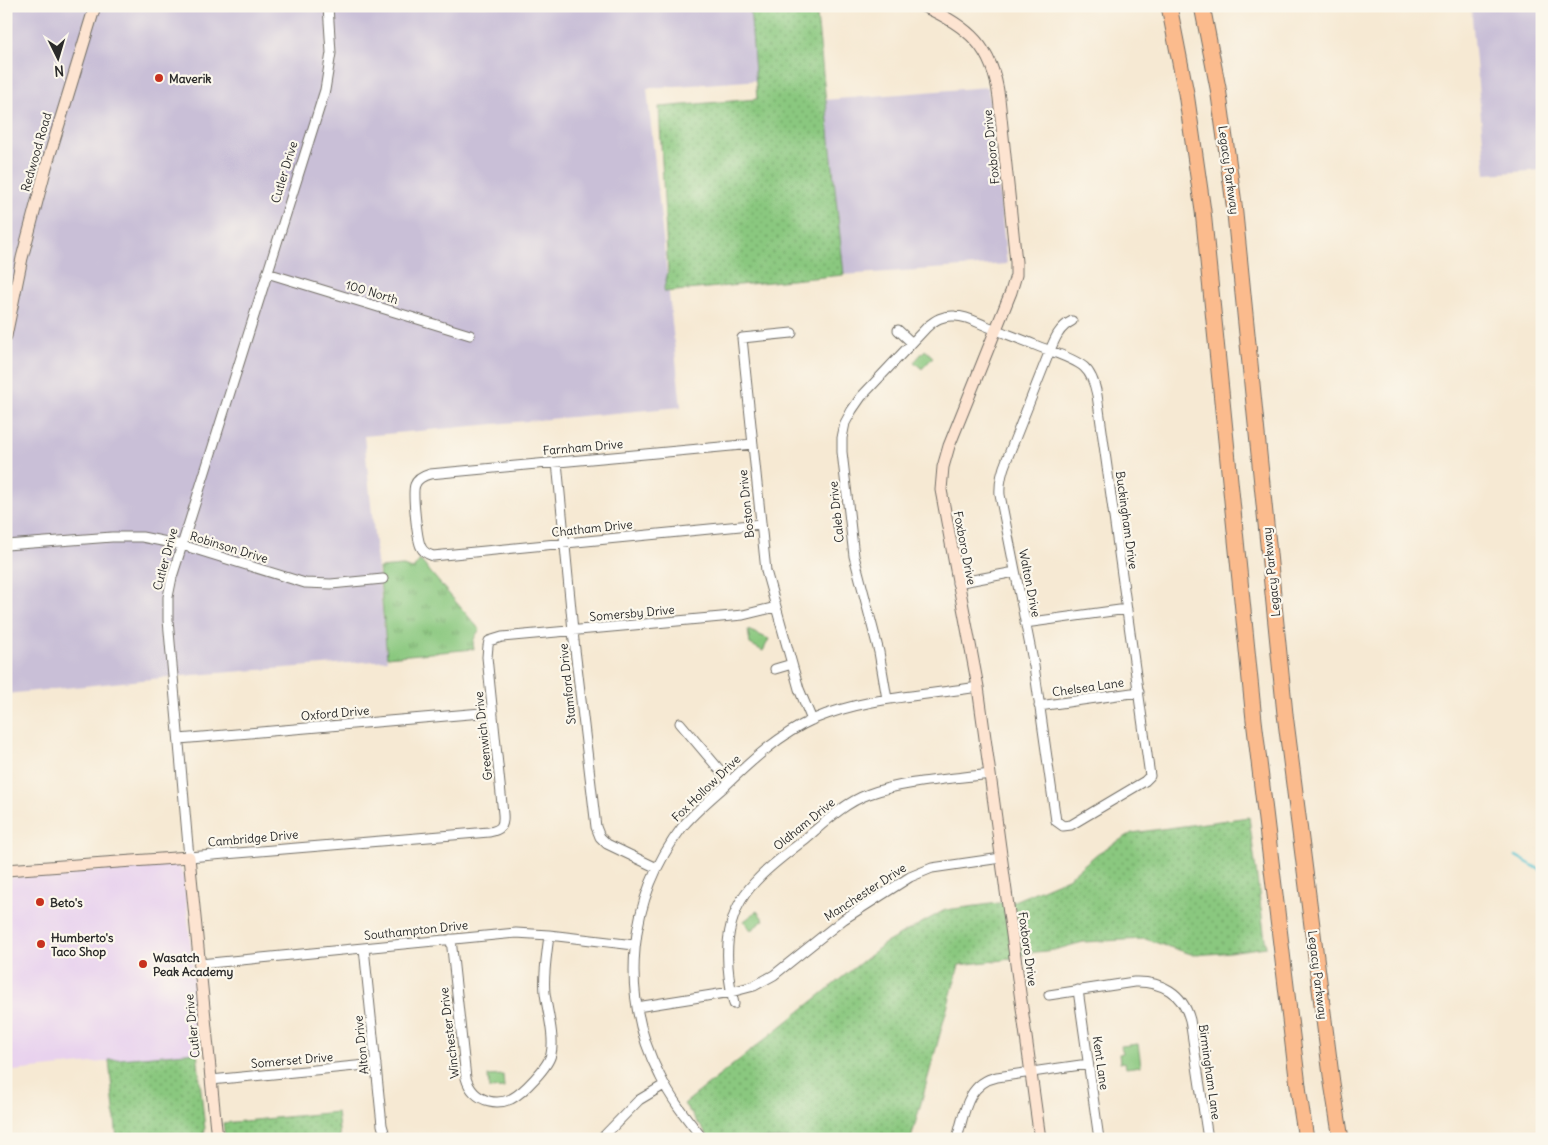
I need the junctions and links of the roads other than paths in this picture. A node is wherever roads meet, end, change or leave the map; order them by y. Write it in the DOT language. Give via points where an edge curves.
graph roads {
  1 [pos="94,6"];
  2 [pos="328,6"];
  3 [pos="923,6"];
  4 [pos="1169,6"];
  5 [pos="1202,6"];
  6 [pos="267,273"];
  7 [pos="1072,321"];
  8 [pos="995,329"];
  9 [pos="898,330"];
  10 [pos="792,333"];
  11 [pos="470,335"];
  12 [pos="6,336"];
  13 [pos="912,343"];
  14 [pos="1050,352"];
  15 [pos="753,444"];
  16 [pos="557,462"];
  17 [pos="761,524"];
  18 [pos="565,543"];
  19 [pos="6,545"];
  20 [pos="182,545"];
  21 [pos="426,553"];
  22 [pos="1015,572"];
  23 [pos="384,579"];
  24 [pos="958,583"];
  25 [pos="776,607"];
  26 [pos="1127,609"];
  27 [pos="1025,624"];
  28 [pos="574,630"];
  29 [pos="489,642"];
  30 [pos="792,664"];
  31 [pos="775,668"];
  32 [pos="978,687"];
  33 [pos="1139,692"];
  34 [pos="887,699"];
  35 [pos="1039,706"];
  36 [pos="493,712"];
  37 [pos="812,720"];
  38 [pos="680,723"];
  39 [pos="179,739"];
  40 [pos="990,774"];
  41 [pos="729,781"];
  42 [pos="1061,825"];
  43 [pos="501,828"];
  44 [pos="189,857"];
  45 [pos="1001,858"];
  46 [pos="657,868"];
  47 [pos="6,870"];
  48 [pos="549,935"];
  49 [pos="452,939"];
  50 [pos="634,945"];
  51 [pos="364,948"];
  52 [pos="200,964"];
  53 [pos="1078,990"];
  54 [pos="731,992"];
  55 [pos="1049,995"];
  56 [pos="734,1004"];
  57 [pos="637,1007"];
  58 [pos="376,1064"];
  59 [pos="1088,1064"];
  60 [pos="1031,1073"];
  61 [pos="211,1080"];
  62 [pos="664,1086"];
  63 [pos="217,1139"];
  64 [pos="386,1139"];
  65 [pos="601,1139"];
  66 [pos="702,1139"];
  67 [pos="957,1139"];
  68 [pos="1040,1139"];
  69 [pos="1099,1139"];
  70 [pos="1208,1139"];
  71 [pos="1306,1139"];
  72 [pos="1342,1139"];
  1 -- 12 [label="street, Redwood Road" via="46,167"];
  2 -- 6 [label="street, Cutler Drive" via="331,53 327,81"];
  3 -- 8 [label="street, Foxboro Drive" via="967,30 988,57 998,86 1016,265 1013,286"];
  4 -- 71 [label="highway" via="1186,93 1203,211 1254,720"];
  5 -- 72 [label="highway, Legacy Parkway" via="1218,88 1234,204 1285,714"];
  6 -- 11 [label="street, 100 North"];
  6 -- 20 [label="street, Cutler Drive"];
  7 -- 14 [label="street, Walton Drive" via="1062,327"];
  8 -- 13 [label="street, Caleb Drive" via="949,316 933,322"];
  8 -- 14 [label="street, Buckingham Drive"];
  8 -- 24 [label="street, Foxboro Drive" via="941,474 942,498"];
  9 -- 13 [label="street"];
  10 -- 15 [label="street, Boston Drive" via="742,338"];
  13 -- 34 [label="street, Caleb Drive" via="856,404 845,424 842,438 854,556 879,652"];
  14 -- 22 [label="street, Walton Drive" via="1000,479 1000,495"];
  14 -- 26 [label="street, Buckingham Drive" via="1082,365 1095,385"];
  15 -- 16 [label="street, Farnham Drive"];
  15 -- 17 [label="street, Boston Drive"];
  16 -- 18 [label="street, Stamford Drive"];
  16 -- 21 [label="street, Farnham Drive" via="430,474 418,480 414,493 419,541"];
  17 -- 18 [label="street, Chatham Drive"];
  17 -- 25 [label="street, Boston Drive" via="766,570"];
  18 -- 21 [label="street, Chatham Drive" via="437,556"];
  18 -- 28 [label="street, Stamford Drive"];
  19 -- 20 [label="street, Robinson Drive" via="129,536"];
  20 -- 23 [label="street, Robinson Drive" via="305,583"];
  20 -- 39 [label="street, Cutler Drive" via="172,577 168,606"];
  22 -- 24 [label="street"];
  22 -- 27 [label="street, Walton Drive"];
  24 -- 32 [label="street, Foxboro Drive"];
  25 -- 28 [label="street, Somersby Drive" via="743,615"];
  25 -- 30 [label="street, Boston Drive"];
  26 -- 27 [label="street"];
  26 -- 33 [label="street, Buckingham Drive"];
  27 -- 35 [label="street, Walton Drive"];
  28 -- 29 [label="street, Somersby Drive" via="502,637"];
  28 -- 46 [label="street, Stamford Drive" via="597,832 612,846"];
  29 -- 36 [label="street, Greenwich Drive"];
  30 -- 31 [label="street"];
  30 -- 37 [label="street, Boston Drive" via="800,694"];
  32 -- 34 [label="street, Fox Hollow Drive"];
  32 -- 40 [label="street, Foxboro Drive"];
  33 -- 35 [label="street, Chelsea Lane"];
  33 -- 42 [label="street, Buckingham Drive" via="1150,776 1071,825"];
  34 -- 37 [label="street, Fox Hollow Drive" via="841,709"];
  35 -- 42 [label="street, Walton Drive" via="1055,818"];
  36 -- 39 [label="street, Oxford Drive"];
  36 -- 43 [label="street, Greenwich Drive" via="503,814"];
  37 -- 41 [label="street, Fox Hollow Drive" via="776,742"];
  38 -- 41 [label="street"];
  39 -- 44 [label="street, Cutler Drive"];
  40 -- 45 [label="street, Foxboro Drive"];
  40 -- 54 [label="street, Oldham Drive" via="893,787 862,797 836,813 760,876 738,905 728,933"];
  41 -- 46 [label="street, Fox Hollow Drive" via="684,825"];
  43 -- 44 [label="street, Cambridge Drive" via="489,832"];
  44 -- 47 [label="street, Cambridge Drive"];
  44 -- 52 [label="street, Cutler Drive"];
  45 -- 54 [label="street, Manchester Drive" via="917,873 844,919 768,979"];
  45 -- 60 [label="street, Foxboro Drive"];
  46 -- 50 [label="street, Fox Hollow Drive" via="642,908"];
  48 -- 49 [label="street, Southampton Drive" via="516,933"];
  48 -- 49 [label="street, Winchester Drive" via="544,986 551,1056 519,1094 500,1102 480,1098 466,1078"];
  48 -- 50 [label="street, Southampton Drive"];
  49 -- 51 [label="street, Southampton Drive"];
  50 -- 57 [label="street, Fox Hollow Drive"];
  51 -- 52 [label="street, Southampton Drive"];
  51 -- 58 [label="street, Alton Drive"];
  52 -- 61 [label="street, Cutler Drive"];
  53 -- 55 [label="street, Birmingham Lane"];
  53 -- 59 [label="street, Kent Lane"];
  53 -- 70 [label="street, Birmingham Lane" via="1146,982 1162,986 1177,996 1190,1020"];
  54 -- 56 [label="street"];
  54 -- 57 [label="street, Manchester Drive"];
  57 -- 62 [label="street, Fox Hollow Drive" via="647,1048"];
  58 -- 61 [label="street, Somerset Drive"];
  58 -- 64 [label="street, Alton Drive"];
  59 -- 60 [label="street"];
  59 -- 69 [label="street, Kent Lane"];
  60 -- 67 [label="street" via="991,1078 979,1085 969,1099"];
  60 -- 68 [label="street, Foxboro Drive"];
  61 -- 63 [label="street, Cutler Drive"];
  62 -- 65 [label="street" via="639,1100"];
  62 -- 66 [label="street, Fox Hollow Drive"];
}
